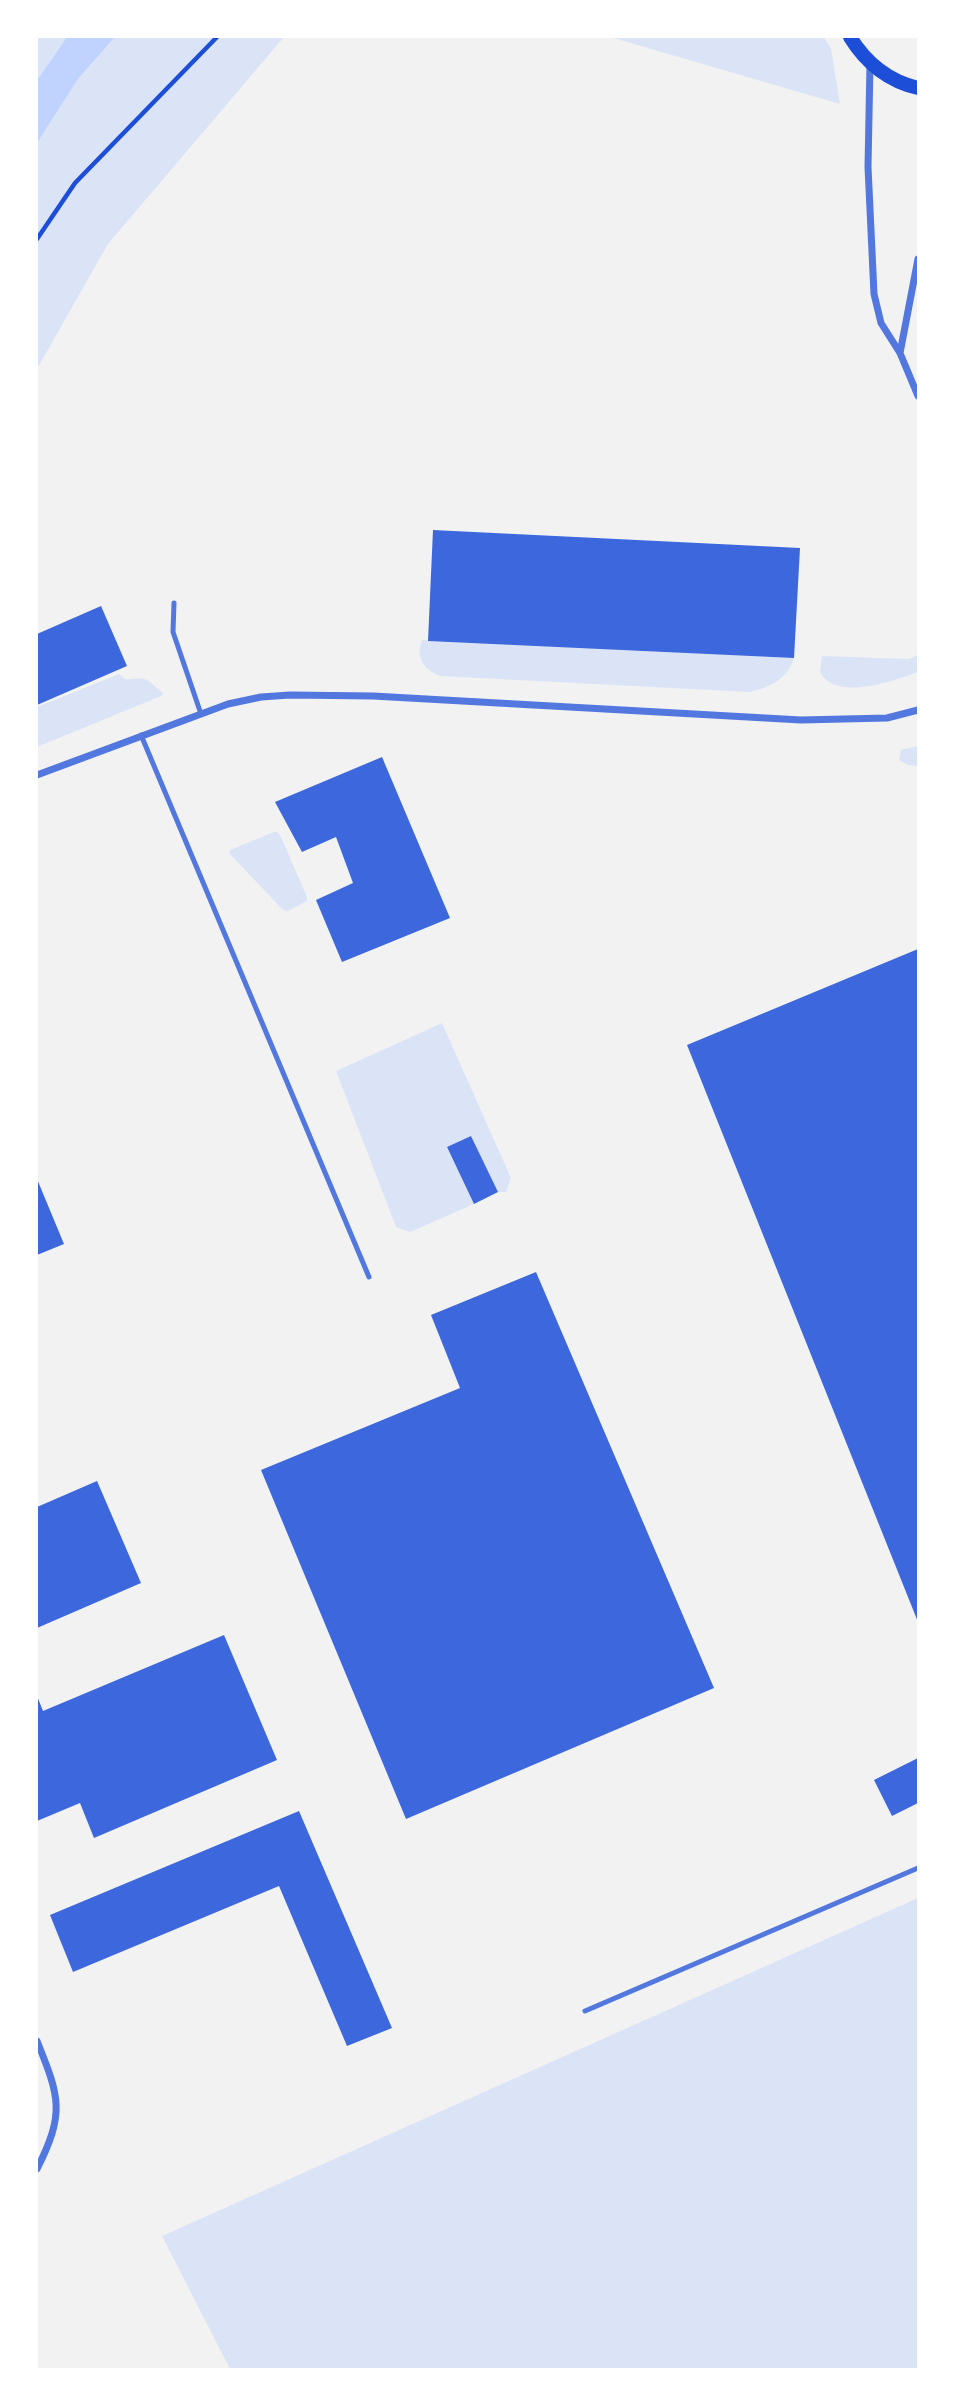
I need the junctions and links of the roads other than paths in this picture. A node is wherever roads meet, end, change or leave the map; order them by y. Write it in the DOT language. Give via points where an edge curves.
graph roads {
  1 [pos="850,37"];
  2 [pos="870,63"];
  3 [pos="918,88"];
  4 [pos="918,259"];
  5 [pos="900,353"];
  6 [pos="918,396"];
  7 [pos="174,603"];
  8 [pos="918,710"];
  9 [pos="201,714"];
  10 [pos="141,735"];
  11 [pos="37,775"];
  12 [pos="369,1277"];
  13 [pos="918,1868"];
  14 [pos="585,2011"];
  15 [pos="37,2042"];
  16 [pos="37,2169"];
  1 -- 2 [label="main road"];
  2 -- 3 [label="main road" via="883,74"];
  2 -- 5 [label="street" via="868,167 874,294 881,323"];
  4 -- 5 [label="street"];
  5 -- 6 [label="street"];
  7 -- 9 [label="lane" via="173,632"];
  8 -- 9 [label="street" via="887,718 801,720 304,694 261,697"];
  9 -- 10 [label="street"];
  10 -- 11 [label="street"];
  10 -- 12 [label="lane"];
  13 -- 14 [label="lane"];
  15 -- 16 [label="street" via="57,2106 51,2140"];
}
